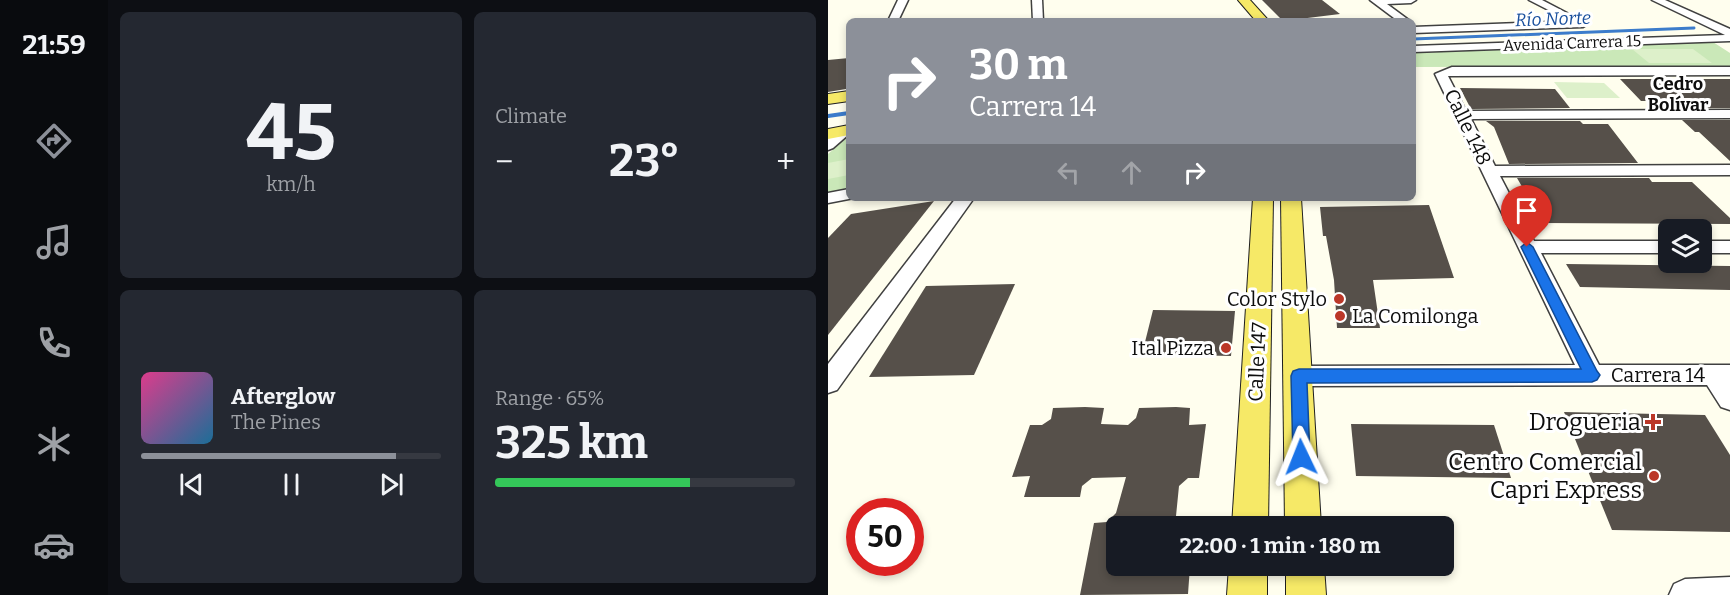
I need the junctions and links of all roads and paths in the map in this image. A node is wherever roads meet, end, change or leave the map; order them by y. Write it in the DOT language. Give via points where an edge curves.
graph roads {
  1 [pos="903,0"];
  2 [pos="1037,0"];
  3 [pos="1411,0"];
  4 [pos="1534,0"];
  5 [pos="1658,0"];
  6 [pos="1376,1"];
  7 [pos="1238,6"];
  8 [pos="894,18"];
  9 [pos="1038,18"];
  10 [pos="1258,18"];
  11 [pos="1401,18"];
  12 [pos="1713,24"];
  13 [pos="1416,29"];
  14 [pos="1730,33"];
  15 [pos="1730,38"];
  16 [pos="1416,49"];
  17 [pos="1730,71"];
  18 [pos="846,96"];
  19 [pos="828,99"];
  20 [pos="1730,114"];
  21 [pos="1462,115"];
  22 [pos="840,132"];
  23 [pos="828,145"];
  24 [pos="1730,170"];
  25 [pos="1489,171"];
  26 [pos="846,195"];
  27 [pos="828,198"];
  28 [pos="962,201"];
  29 [pos="1263,201"];
  30 [pos="1291,201"];
  31 [pos="1527,247"];
  32 [pos="1658,247"];
  33 [pos="1712,247"];
  34 [pos="1730,247"];
  35 [pos="1592,375"];
  36 [pos="1722,375"];
  37 [pos="1299,376"];
  38 [pos="828,383"];
  39 [pos="1730,399"];
  40 [pos="1250,516"];
  41 [pos="1304,516"];
  42 [pos="1248,576"];
  43 [pos="1305,576"];
  44 [pos="1730,593"];
  45 [pos="1247,595"];
  46 [pos="1306,595"];
  47 [pos="1685,595"];
  48 [pos="1695,595"];
  1 -- 8 [label="street"];
  2 -- 9 [label="street"];
  3 -- 6 [label="street"];
  4 -- 13 [label="street, Avenida Carrera 15" via="1583,24"];
  5 -- 12 [label="street"];
  6 -- 11 [label="street"];
  7 -- 10 [label="main road"];
  12 -- 14 [label="street"];
  12 -- 15 [label="street"];
  15 -- 16 [label="street, Avenida Carrera 15"];
  17 -- 21 [label="street, Calle 148" via="1444,72"];
  18 -- 19 [label="main road"];
  20 -- 21 [label="street"];
  21 -- 25 [label="street, Calle 148"];
  22 -- 23 [label="street"];
  24 -- 25 [label="street"];
  25 -- 31 [label="street, Calle 148"];
  26 -- 27 [label="street"];
  28 -- 38 [label="street"];
  29 -- 40 [label="main road, Calle 147"];
  30 -- 37 [label="main road, Calle 147"];
  31 -- 32 [label="street"];
  31 -- 35 [label="street, Calle 148"];
  33 -- 34 [label="street"];
  35 -- 36 [label="street, Carrera 14"];
  35 -- 37 [label="street, Carrera 14"];
  36 -- 39 [label="street"];
  37 -- 41 [label="main road, Calle 147"];
  42 -- 45 [label="main road"];
  43 -- 46 [label="main road"];
  44 -- 48 [label="street"];
  47 -- 48 [label="street"];
}
